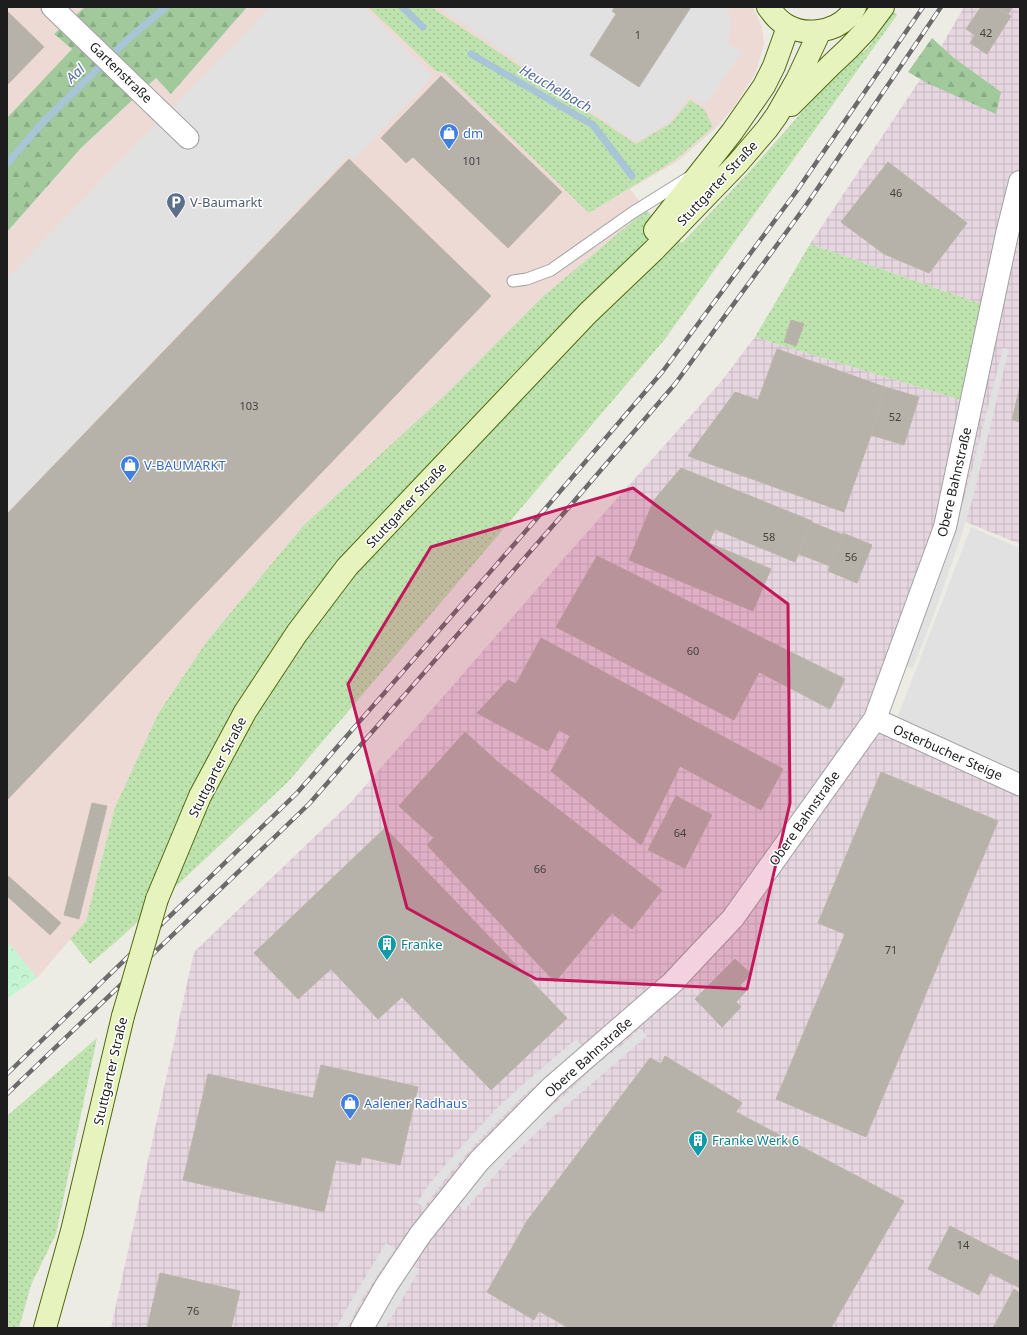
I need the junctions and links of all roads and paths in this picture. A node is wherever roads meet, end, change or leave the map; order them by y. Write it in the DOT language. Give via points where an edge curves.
graph roads {
  1 [pos="52,7"];
  2 [pos="768,7"];
  3 [pos="855,7"];
  4 [pos="883,7"];
  5 [pos="788,27"];
  6 [pos="820,31"];
  7 [pos="767,129"];
  8 [pos="188,138"];
  9 [pos="706,167"];
  10 [pos="1020,182"];
  11 [pos="1013,237"];
  12 [pos="513,281"];
  13 [pos="588,314"];
  14 [pos="875,719"];
  15 [pos="1020,785"];
  16 [pos="46,1328"];
  17 [pos="362,1328"];
  1 -- 8 [label="street, Gartenstraße"];
  2 -- 5 [label="main road" via="775,17"];
  3 -- 6 [label="main road" via="848,17 835,26"];
  4 -- 7 [label="main road" via="848,49"];
  5 -- 6 [label="main road" via="804,32"];
  5 -- 9 [label="main road, Stuttgarter Straße" via="764,86"];
  6 -- 7 [label="main road, Stuttgarter Straße" via="786,99"];
  7 -- 13 [label="main road, Stuttgarter Straße" via="737,164"];
  9 -- 12 [label="lane" via="632,213 551,270"];
  9 -- 13 [label="main road, Stuttgarter Straße"];
  10 -- 11 [label="street, Obere Bahnstraße"];
  11 -- 14 [label="street, Obere Bahnstraße" via="945,527"];
  13 -- 16 [label="main road, Stuttgarter Straße, bridge" via="347,567 298,633 245,712 200,796 157,898 123,1016 72,1231"];
  14 -- 15 [label="street, Osterbucher Steige"];
  14 -- 17 [label="street, Obere Bahnstraße" via="733,918 672,983 552,1088 479,1161 420,1235"];
}
